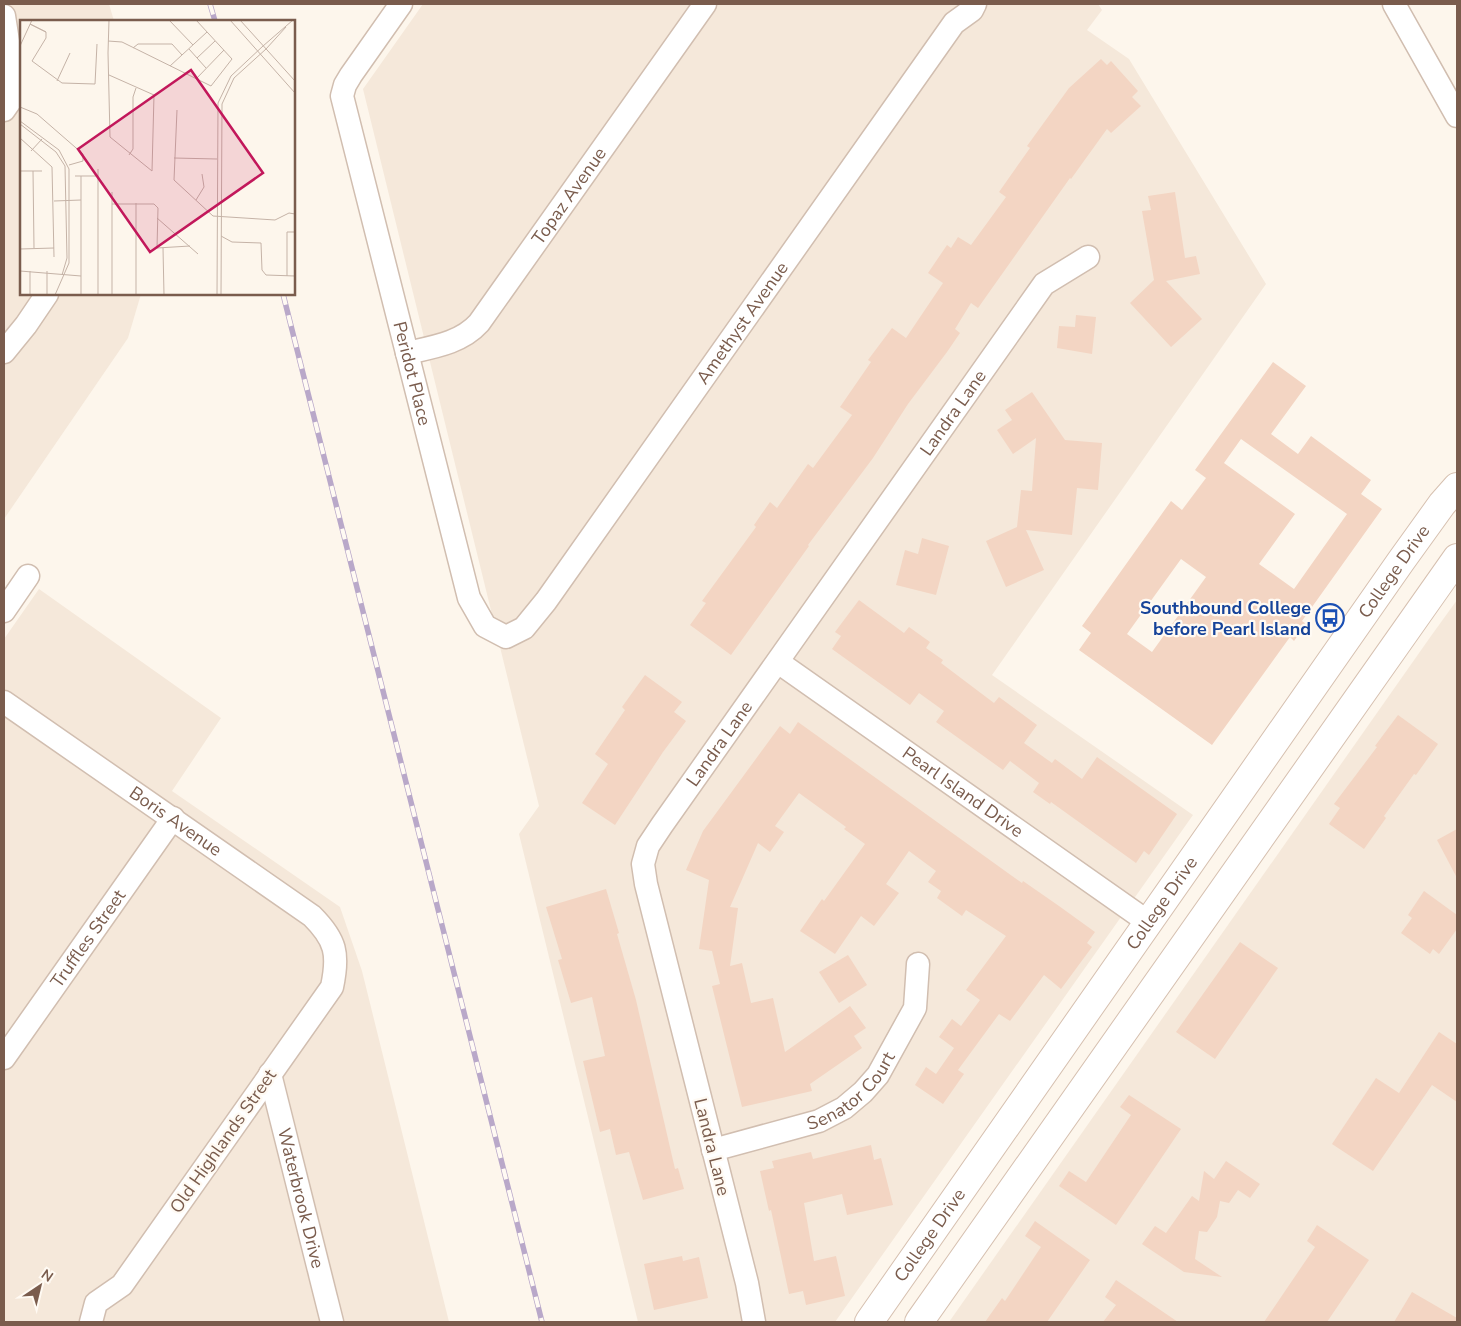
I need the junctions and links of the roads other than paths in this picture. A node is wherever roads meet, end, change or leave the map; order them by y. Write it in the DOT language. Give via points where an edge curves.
graph roads {
  1 [pos="401,4"];
  2 [pos="705,4"];
  3 [pos="975,4"];
  4 [pos="1394,4"];
  5 [pos="4,16"];
  6 [pos="1455,106"];
  7 [pos="4,110"];
  8 [pos="1088,257"];
  9 [pos="46,295"];
  10 [pos="6,346"];
  11 [pos="408,353"];
  12 [pos="1457,487"];
  13 [pos="1457,558"];
  14 [pos="28,576"];
  15 [pos="4,611"];
  16 [pos="506,637"];
  17 [pos="778,662"];
  18 [pos="4,702"];
  19 [pos="1230,804"];
  20 [pos="173,818"];
  21 [pos="1270,822"];
  22 [pos="1148,922"];
  23 [pos="335,950"];
  24 [pos="918,964"];
  25 [pos="4,1058"];
  26 [pos="270,1074"];
  27 [pos="713,1150"];
  28 [pos="91,1322"];
  29 [pos="332,1322"];
  30 [pos="754,1322"];
  31 [pos="869,1322"];
  32 [pos="919,1322"];
  1 -- 11 [label="street, Peridot Place" via="351,75 342,96"];
  2 -- 11 [label="street, Topaz Avenue" via="475,327 462,337"];
  3 -- 16 [label="street, Amethyst Avenue" via="954,24 546,602 524,628"];
  4 -- 6 [label="street"];
  5 -- 7 [label="street" via="13,73 11,100"];
  8 -- 17 [label="street, Landra Lane" via="1044,284"];
  9 -- 10 [label="street"];
  11 -- 16 [label="street, Peridot Place" via="469,598 485,626"];
  12 -- 19 [label="main road, College Drive"];
  13 -- 21 [label="main road"];
  14 -- 15 [label="street"];
  17 -- 22 [label="street, Pearl Island Drive"];
  17 -- 27 [label="street, Landra Lane" via="662,825 648,846 643,864"];
  18 -- 20 [label="street, Boris Avenue"];
  19 -- 21 [label="main road"];
  19 -- 22 [label="main road, College Drive"];
  20 -- 23 [label="street, Boris Avenue" via="312,916 326,930"];
  20 -- 25 [label="street, Truffles Street"];
  21 -- 32 [label="main road"];
  22 -- 31 [label="main road, College Drive"];
  23 -- 26 [label="street, Old Highlands Street" via="332,987"];
  24 -- 27 [label="street, Senator Court" via="915,1008 878,1075 863,1092 844,1108 819,1121"];
  26 -- 28 [label="street, Old Highlands Street" via="122,1285 96,1303"];
  26 -- 29 [label="street, Waterbrook Drive"];
  27 -- 30 [label="street, Landra Lane"];
}
